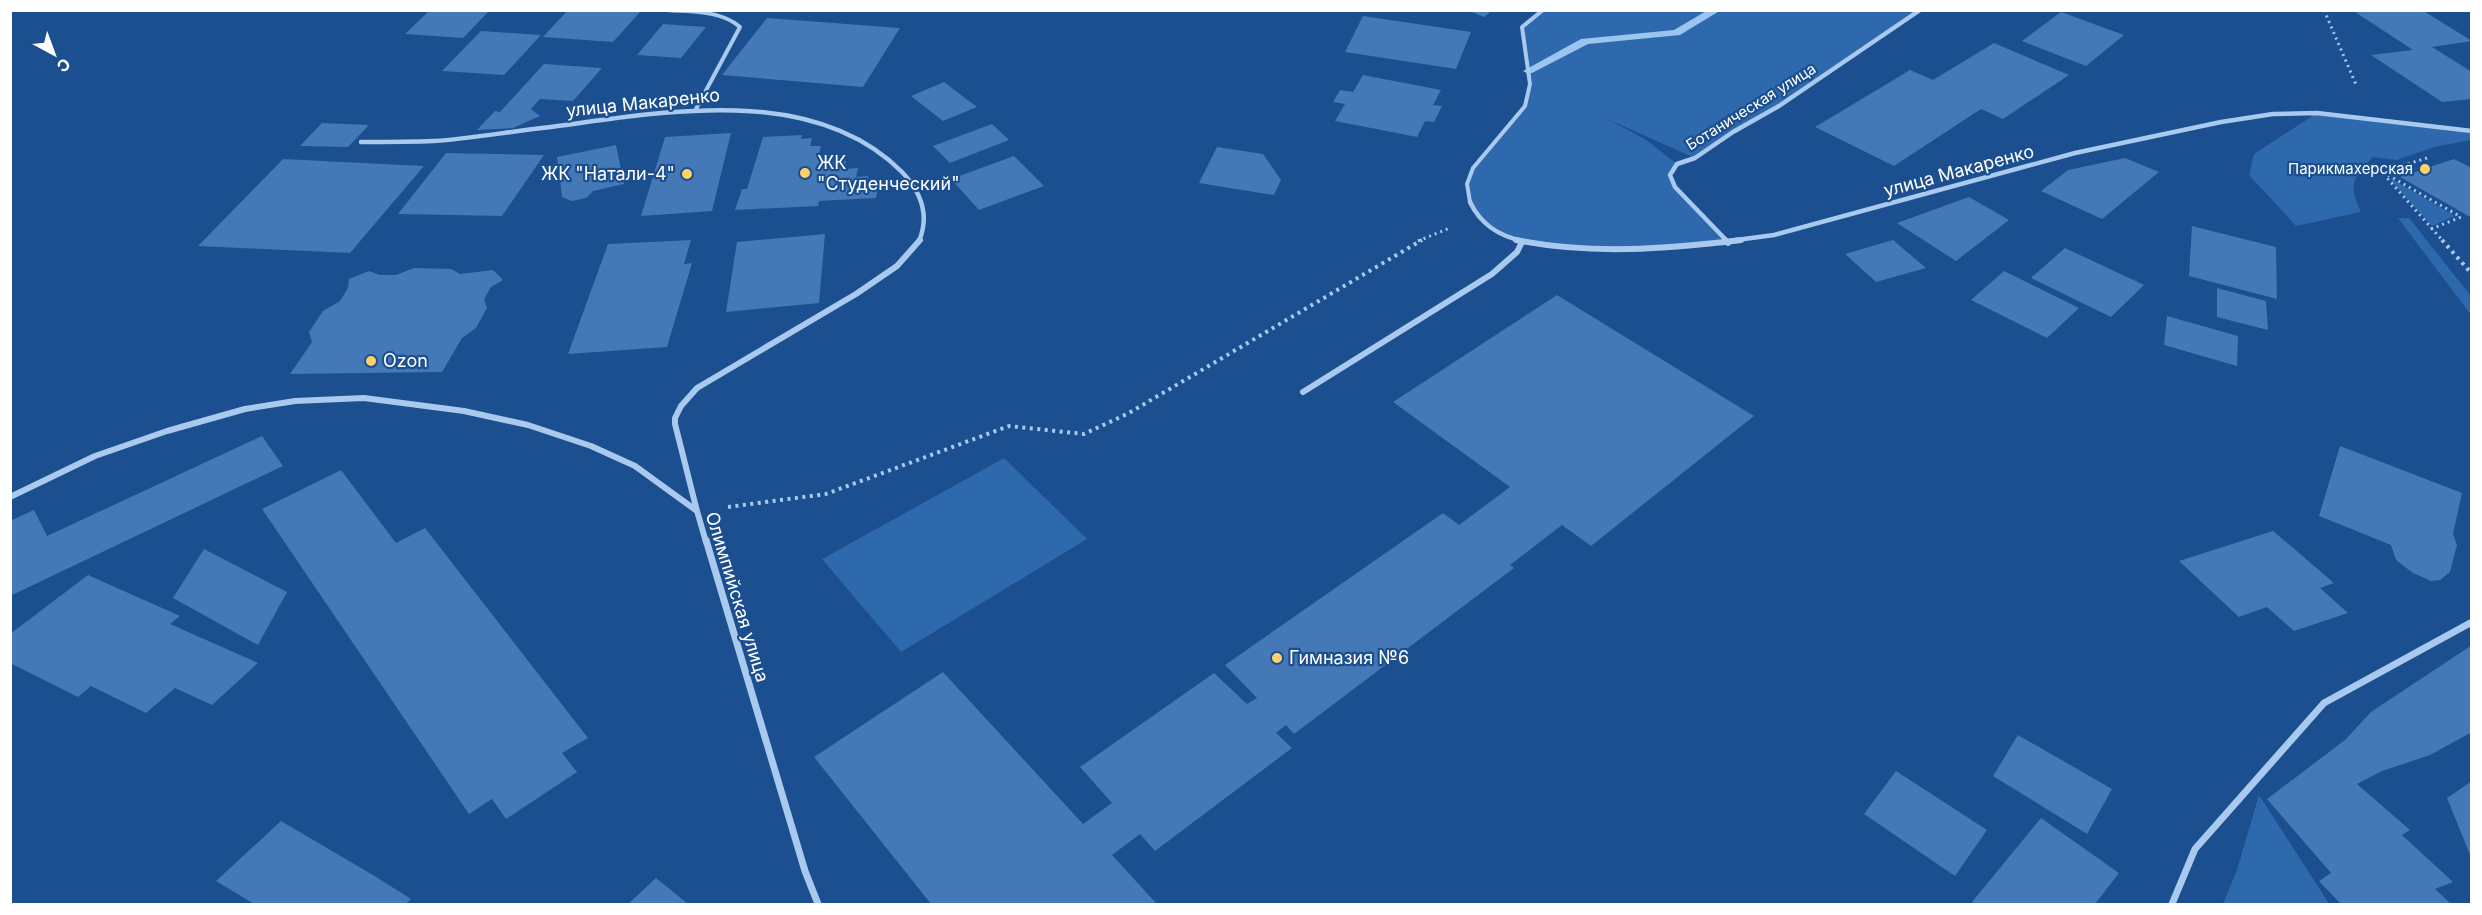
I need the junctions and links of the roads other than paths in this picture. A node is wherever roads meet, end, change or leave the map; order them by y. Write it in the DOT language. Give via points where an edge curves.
graph roads {
  1 [pos="667,10"];
  2 [pos="1543,10"];
  3 [pos="1920,10"];
  4 [pos="696,108"];
  5 [pos="2472,131"];
  6 [pos="361,142"];
  7 [pos="1470,202"];
  8 [pos="1522,242"];
  9 [pos="1728,243"];
  10 [pos="1304,392"];
  11 [pos="10,497"];
  12 [pos="697,512"];
  13 [pos="2472,622"];
  14 [pos="818,904"];
  15 [pos="2172,904"];
  1 -- 4 [label="lane" via="724,16 740,27"];
  2 -- 7 [label="lane" via="1522,27 1530,84 1525,106 1473,168 1467,184"];
  3 -- 9 [label="street, Ботаническая улица" via="1779,106 1695,158 1677,164 1670,175 1675,187"];
  4 -- 6 [label="street, улица Макаренко" via="435,141"];
  4 -- 12 [label="street, улица Макаренко" via="796,117 842,132 906,175 920,195 925,218 919,242 895,268 723,372 682,403 674,420"];
  5 -- 9 [label="street, улица Макаренко" via="2317,113 2262,115 2075,153 1774,235"];
  7 -- 8 [label="street, улица Макаренко" via="1477,218 1496,232"];
  8 -- 9 [label="street, улица Макаренко" via="1656,250"];
  8 -- 10 [label="street" via="1517,252 1492,274"];
  11 -- 12 [label="street, Олимпийская улица" via="95,456 234,412 294,401 364,398 528,424 635,466"];
  12 -- 14 [label="street, Олимпийская улица"];
  13 -- 15 [label="street" via="2324,703 2195,849"];
}
